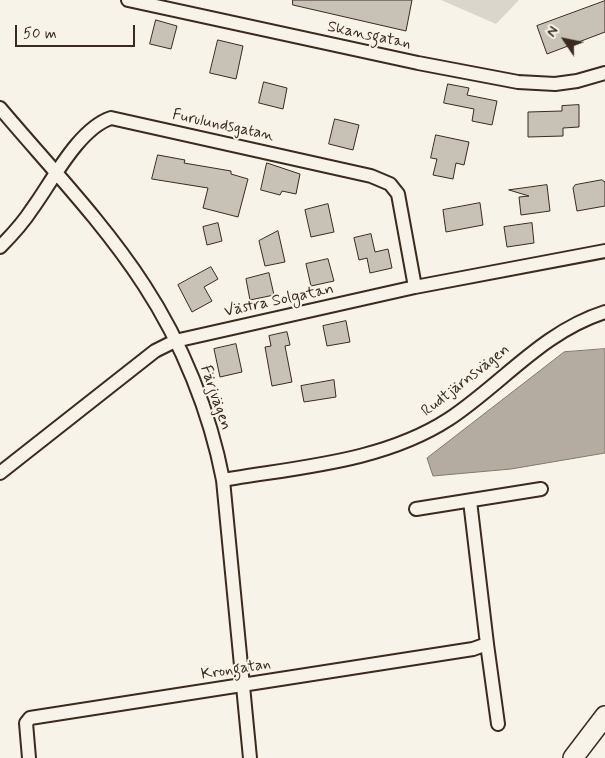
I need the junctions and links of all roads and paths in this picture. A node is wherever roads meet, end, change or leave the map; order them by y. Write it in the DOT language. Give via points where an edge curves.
graph roads {
  1 [pos="128,0"];
  2 [pos="605,73"];
  3 [pos="0,108"];
  4 [pos="56,174"];
  5 [pos="0,247"];
  6 [pos="605,251"];
  7 [pos="415,287"];
  8 [pos="605,312"];
  9 [pos="175,341"];
  10 [pos="0,473"];
  11 [pos="222,480"];
  12 [pos="540,488"];
  13 [pos="470,501"];
  14 [pos="416,509"];
  15 [pos="487,644"];
  16 [pos="244,685"];
  17 [pos="605,716"];
  18 [pos="498,724"];
  19 [pos="29,758"];
  20 [pos="250,758"];
  21 [pos="573,758"];
  1 -- 2 [label="street, Skansgatan" via="518,82 555,84"];
  3 -- 4 [label="street, Färjvägen"];
  4 -- 5 [label="street, Furulundsgatan"];
  4 -- 7 [label="street, Furulundsgatan" via="94,128 111,118 371,176 390,184 398,194"];
  4 -- 9 [label="street, Färjvägen" via="125,258 163,316"];
  6 -- 7 [label="street, Västra Solgatan"];
  7 -- 9 [label="street, Västra Solgatan"];
  8 -- 11 [label="street, Rudtjärnsvägen" via="552,337 466,406 404,442 354,457"];
  9 -- 10 [label="street, Västra Solgatan" via="155,350"];
  9 -- 11 [label="street, Färjvägen" via="198,395"];
  11 -- 16 [label="street, Färjvägen"];
  12 -- 13 [label="street"];
  13 -- 14 [label="street"];
  13 -- 15 [label="street"];
  15 -- 16 [label="street, Krongatan" via="473,649"];
  15 -- 18 [label="street"];
  16 -- 19 [label="street, Krongatan" via="30,718 26,723"];
  16 -- 20 [label="street, Färjvägen"];
  17 -- 21 [label="main road"];
}
